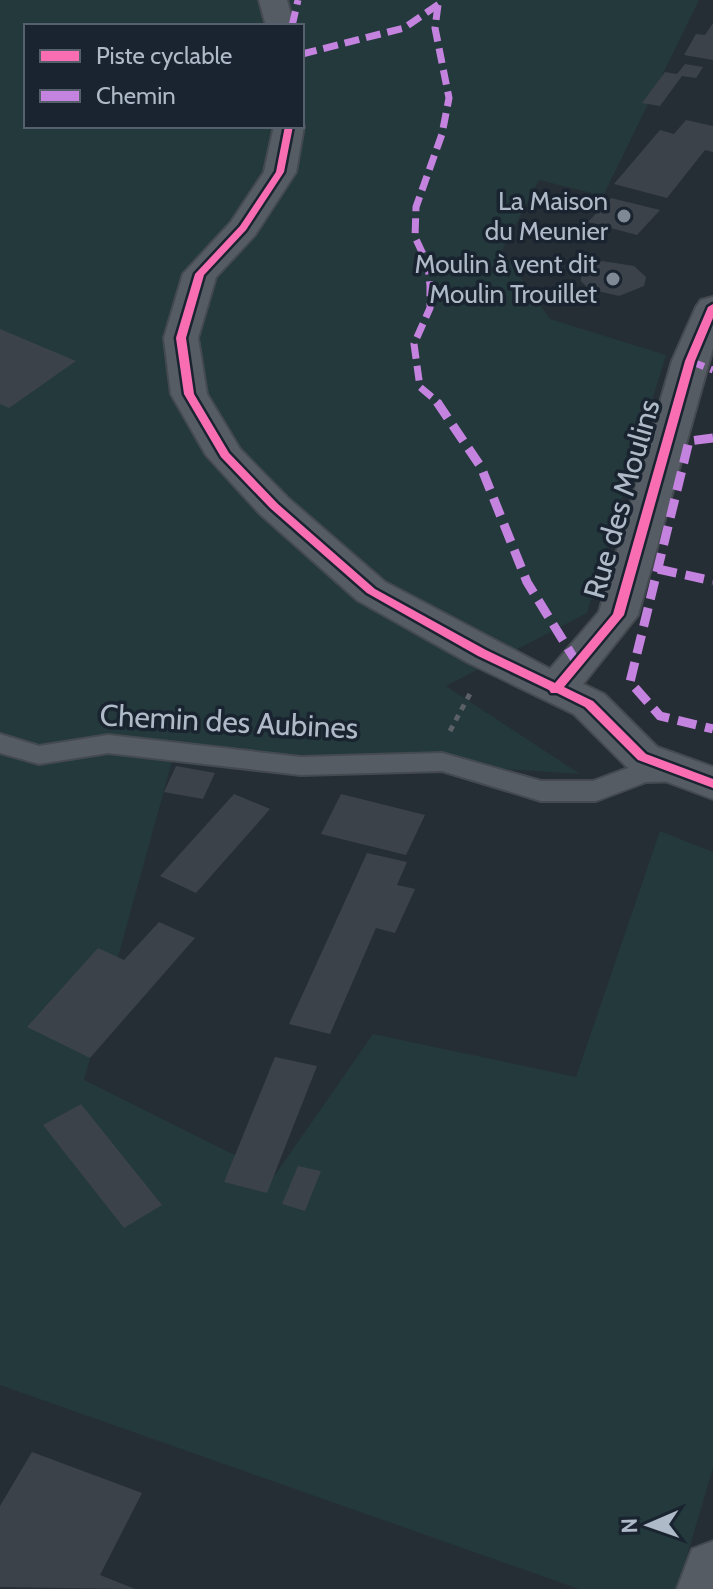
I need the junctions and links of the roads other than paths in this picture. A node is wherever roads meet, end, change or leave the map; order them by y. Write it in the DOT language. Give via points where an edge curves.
graph roads {
  1 [pos="273,0"];
  2 [pos="279,24"];
  3 [pos="289,128"];
  4 [pos="713,307"];
  5 [pos="555,690"];
  6 [pos="0,743"];
  7 [pos="701,780"];
  8 [pos="713,1569"];
  9 [pos="707,1589"];
  1 -- 2 [label="street"];
  3 -- 5 [label="street" via="280,172 243,228 200,274 181,338 189,394 225,455 371,591"];
  4 -- 5 [label="street, Rue des Moulins" via="675,409 618,615"];
  5 -- 7 [label="street" via="589,704 642,757"];
  6 -- 7 [label="lane, Chemin des Aubines" via="39,755 108,744 301,766 432,763 541,791 596,791 644,772"];
  8 -- 9 [label="street"];
}
